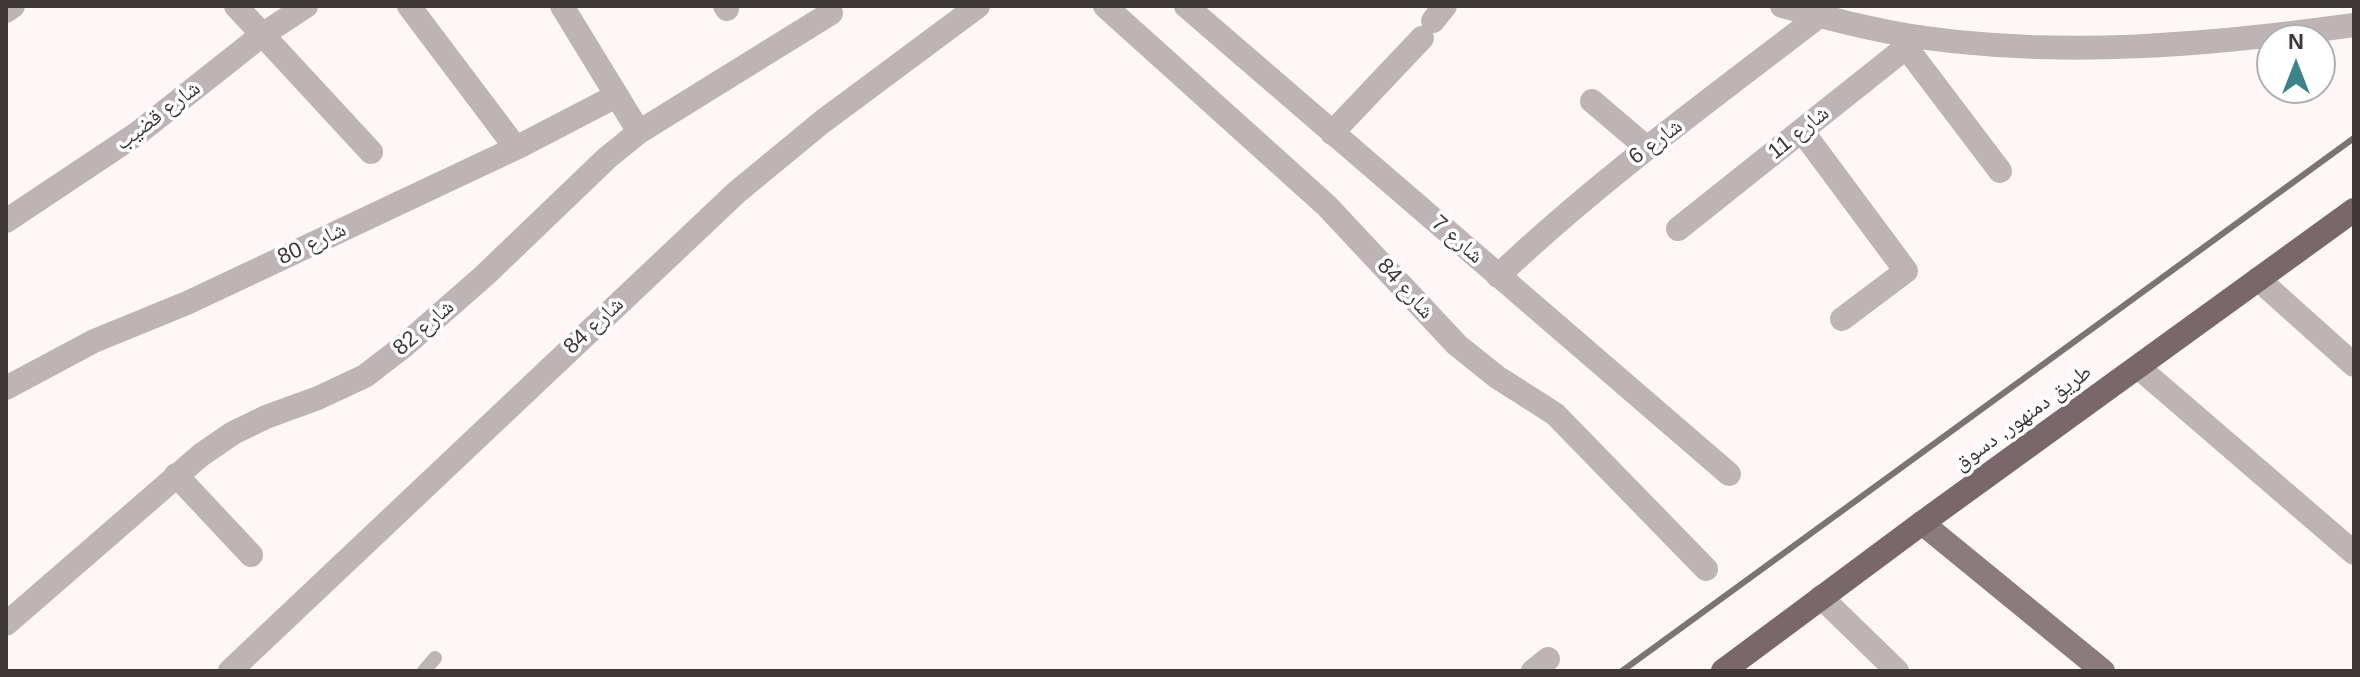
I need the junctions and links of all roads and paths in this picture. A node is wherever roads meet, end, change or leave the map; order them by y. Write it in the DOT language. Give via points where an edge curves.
graph roads {
  1 [pos="13,6"];
  2 [pos="236,6"];
  3 [pos="306,6"];
  4 [pos="409,6"];
  5 [pos="562,6"];
  6 [pos="978,6"];
  7 [pos="1105,6"];
  8 [pos="1186,6"];
  9 [pos="1782,6"];
  10 [pos="6,11"];
  11 [pos="831,13"];
  12 [pos="1819,16"];
  13 [pos="1433,22"];
  14 [pos="2354,25"];
  15 [pos="262,35"];
  16 [pos="1912,42"];
  17 [pos="616,96"];
  18 [pos="1592,101"];
  19 [pos="1802,131"];
  20 [pos="639,132"];
  21 [pos="1332,133"];
  22 [pos="516,148"];
  23 [pos="1647,148"];
  24 [pos="371,152"];
  25 [pos="2000,171"];
  26 [pos="2354,210"];
  27 [pos="6,221"];
  28 [pos="1678,229"];
  29 [pos="1498,276"];
  30 [pos="2258,279"];
  31 [pos="1842,319"];
  32 [pos="2354,365"];
  33 [pos="2138,367"];
  34 [pos="6,388"];
  35 [pos="1729,474"];
  36 [pos="176,475"];
  37 [pos="1922,523"];
  38 [pos="2354,553"];
  39 [pos="251,555"];
  40 [pos="1706,569"];
  41 [pos="1821,597"];
  42 [pos="6,624"];
  43 [pos="435,658"];
  44 [pos="230,671"];
  45 [pos="424,671"];
  46 [pos="1723,671"];
  47 [pos="1897,671"];
  48 [pos="2103,671"];
  1 -- 10 [label="street"];
  2 -- 15 [label="street"];
  3 -- 15 [label="street, شارع قضيب"];
  4 -- 22 [label="street"];
  5 -- 17 [label="street"];
  6 -- 44 [label="street, شارع 84" via="737,192"];
  7 -- 40 [label="street, شارع 84" via="1327,206 1457,345 1572,429"];
  8 -- 21 [label="street, شارع 7"];
  9 -- 12 [label="street"];
  11 -- 20 [label="street, شارع 82"];
  12 -- 16 [label="street"];
  12 -- 23 [label="street, شارع 6"];
  13 -- 21 [label="street"];
  14 -- 16 [label="street" via="2122,48"];
  15 -- 24 [label="street"];
  15 -- 27 [label="street, شارع قضيب" via="138,133"];
  16 -- 19 [label="street, شارع 11"];
  16 -- 25 [label="street"];
  17 -- 20 [label="street"];
  17 -- 22 [label="street, شارع 80"];
  18 -- 23 [label="street"];
  19 -- 28 [label="street, شارع 11"];
  19 -- 31 [label="street" via="1906,269"];
  20 -- 36 [label="street, شارع 82" via="385,361 343,387 233,433"];
  21 -- 29 [label="street, شارع 7"];
  22 -- 34 [label="street, شارع 80" via="187,303 94,341"];
  23 -- 29 [label="street, شارع 6"];
  26 -- 30 [label="highway, طريق دمنهور, دسوق"];
  29 -- 35 [label="street, شارع 7"];
  30 -- 32 [label="street"];
  30 -- 33 [label="highway, طريق دمنهور, دسوق"];
  33 -- 37 [label="highway, طريق دمنهور, دسوق"];
  33 -- 38 [label="street"];
  36 -- 39 [label="street"];
  36 -- 42 [label="street, شارع 82"];
  37 -- 41 [label="highway, طريق دمنهور, دسوق"];
  37 -- 48 [label="main road"];
  41 -- 46 [label="highway, طريق دمنهور, دسوق"];
  41 -- 47 [label="street"];
  43 -- 45 [label="lane"];
}
